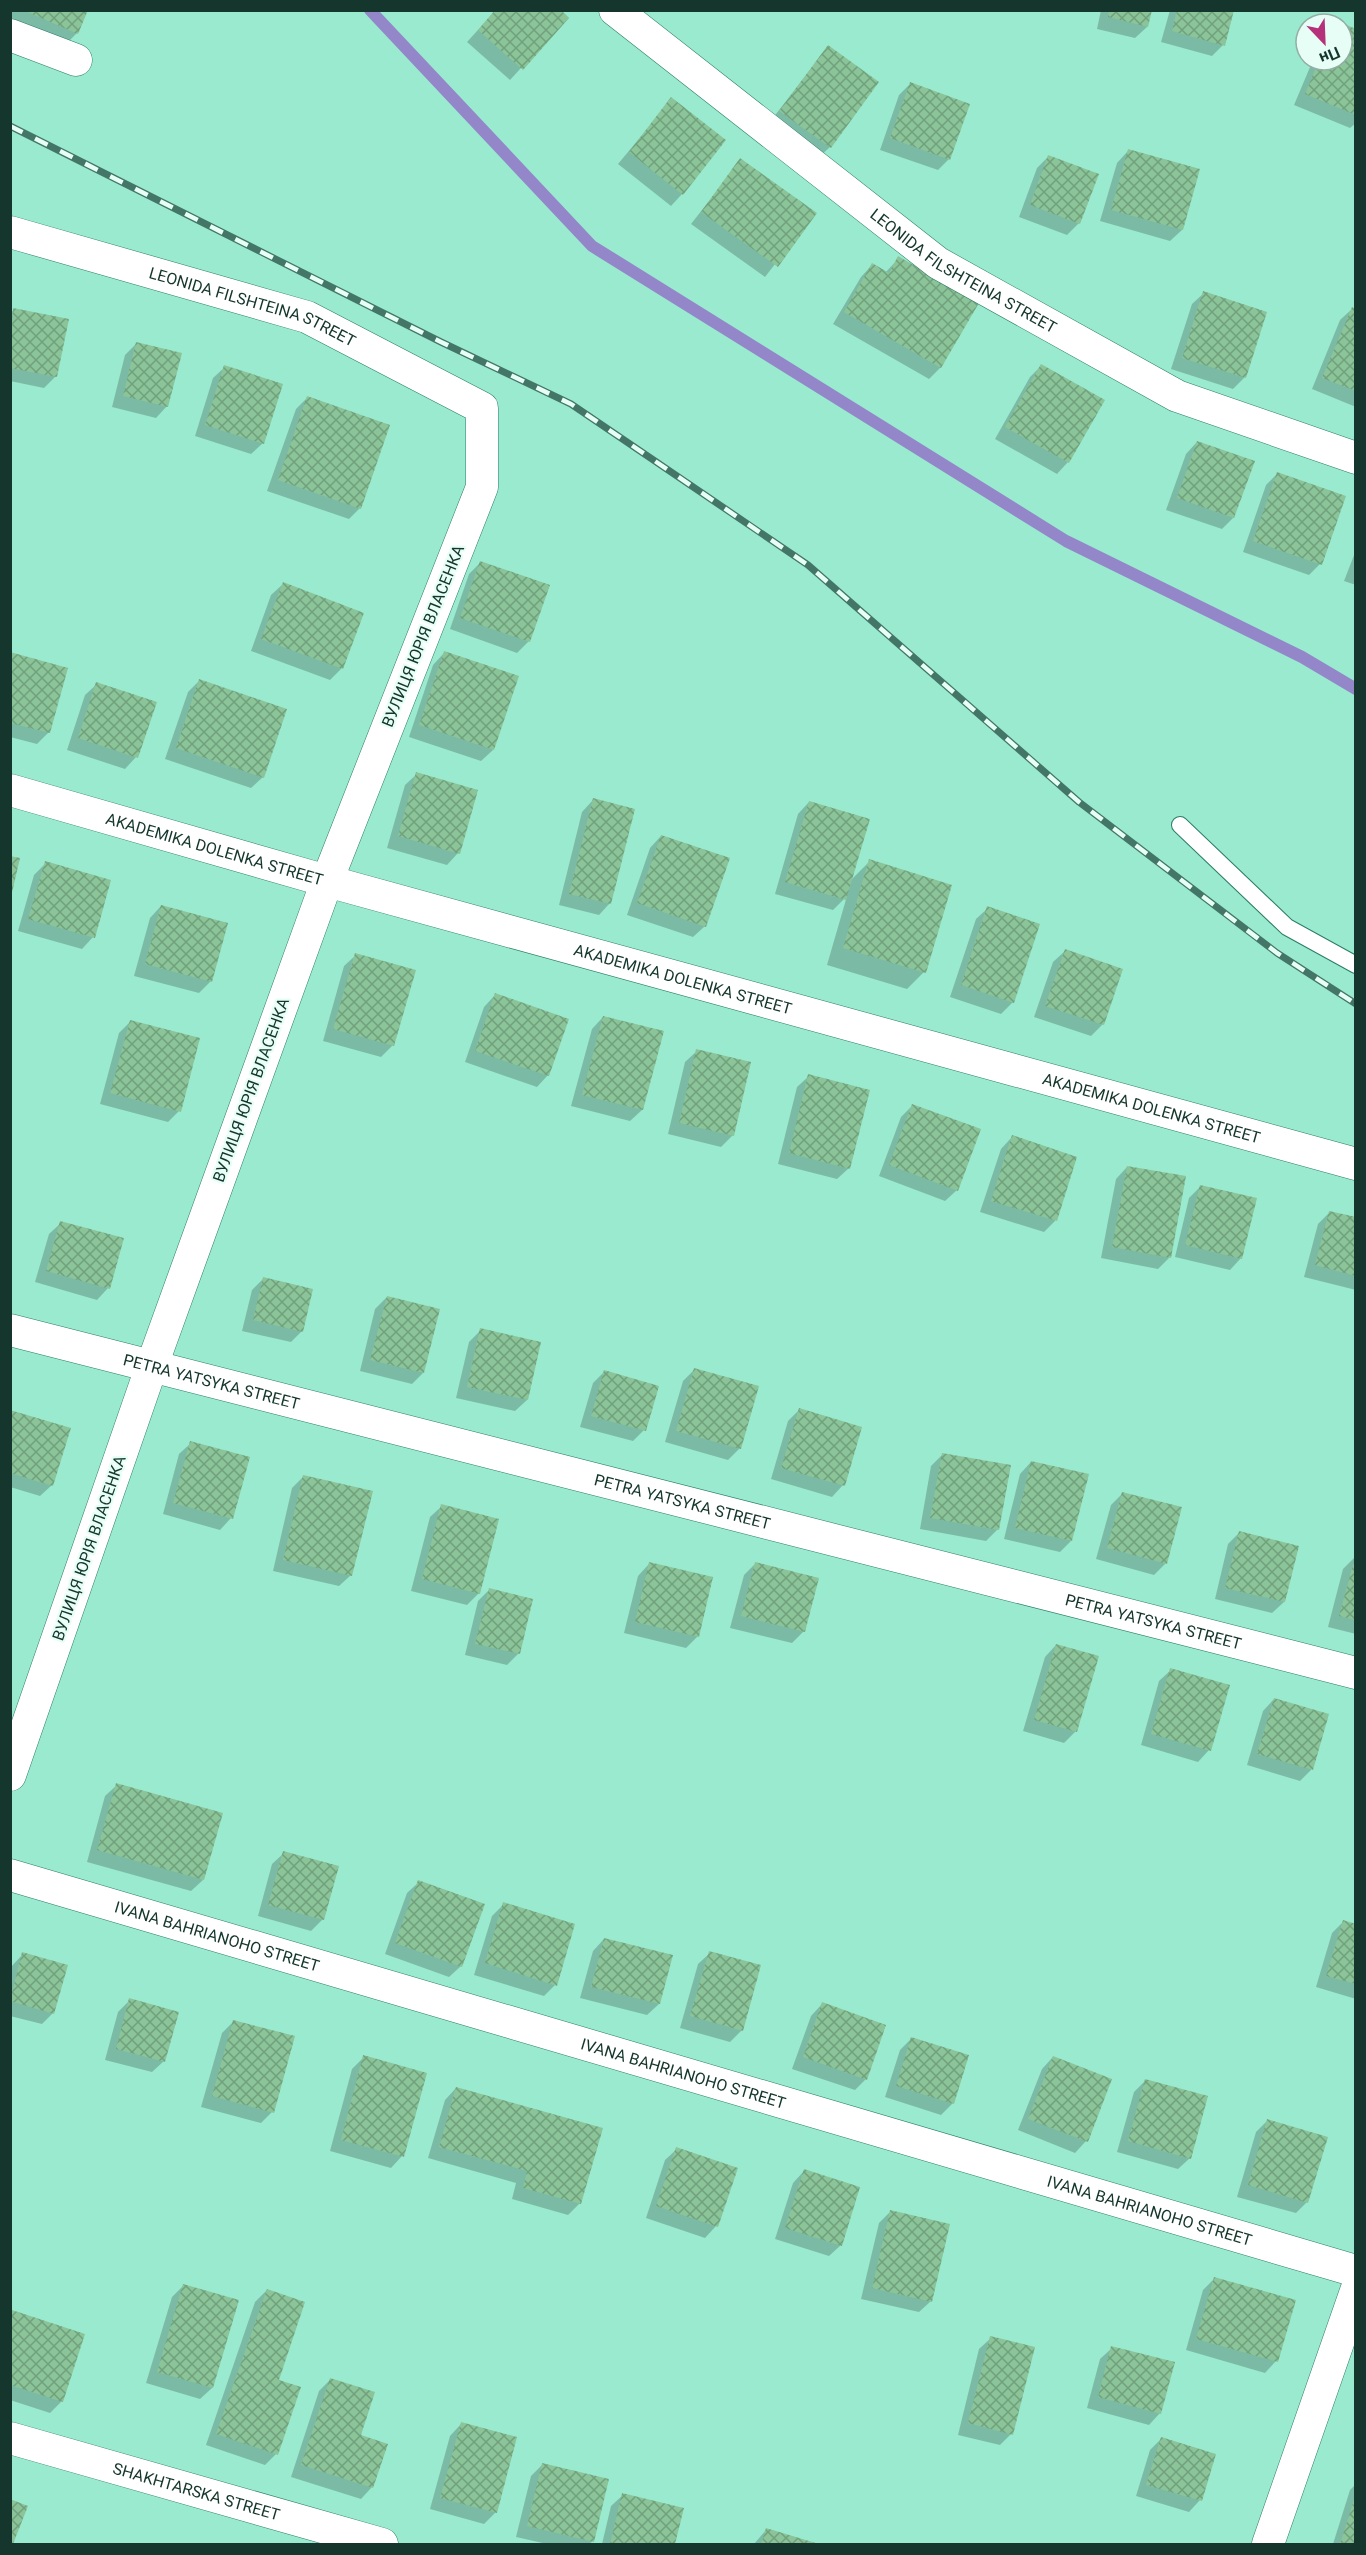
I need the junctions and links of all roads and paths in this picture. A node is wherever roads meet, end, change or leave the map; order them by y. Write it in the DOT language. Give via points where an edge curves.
graph roads {
  1 [pos="615,10"];
  2 [pos="10,35"];
  3 [pos="76,60"];
  4 [pos="10,232"];
  5 [pos="482,408"];
  6 [pos="1356,459"];
  7 [pos="10,790"];
  8 [pos="1180,825"];
  9 [pos="327,881"];
  10 [pos="1356,965"];
  11 [pos="1356,1164"];
  12 [pos="10,1330"];
  13 [pos="151,1368"];
  14 [pos="1356,1673"];
  15 [pos="10,1775"];
  16 [pos="10,1875"];
  17 [pos="1356,2271"];
  18 [pos="1356,2291"];
  19 [pos="10,2438"];
  20 [pos="382,2544"];
  21 [pos="1268,2544"];
  1 -- 6 [label="street, LEONIDA FILSHTEINA STREET" via="938,263 1177,396"];
  2 -- 3 [label="street"];
  4 -- 5 [label="street, LEONIDA FILSHTEINA STREET" via="307,317"];
  5 -- 9 [label="street, ВУЛИЦЯ ЮРІЯ ВЛАСЕНКА" via="482,487"];
  7 -- 9 [label="street, AKADEMIKA DOLENKA STREET"];
  8 -- 10 [label="lane" via="1287,927"];
  9 -- 11 [label="street, AKADEMIKA DOLENKA STREET"];
  9 -- 13 [label="street, ВУЛИЦЯ ЮРІЯ ВЛАСЕНКА"];
  12 -- 13 [label="street, PETRA YATSYKA STREET"];
  13 -- 14 [label="street, PETRA YATSYKA STREET"];
  13 -- 15 [label="street, ВУЛИЦЯ ЮРІЯ ВЛАСЕНКА"];
  16 -- 17 [label="street, IVANA BAHRIANOHO STREET"];
  18 -- 21 [label="street"];
  19 -- 20 [label="street, SHAKHTARSKA STREET"];
}
